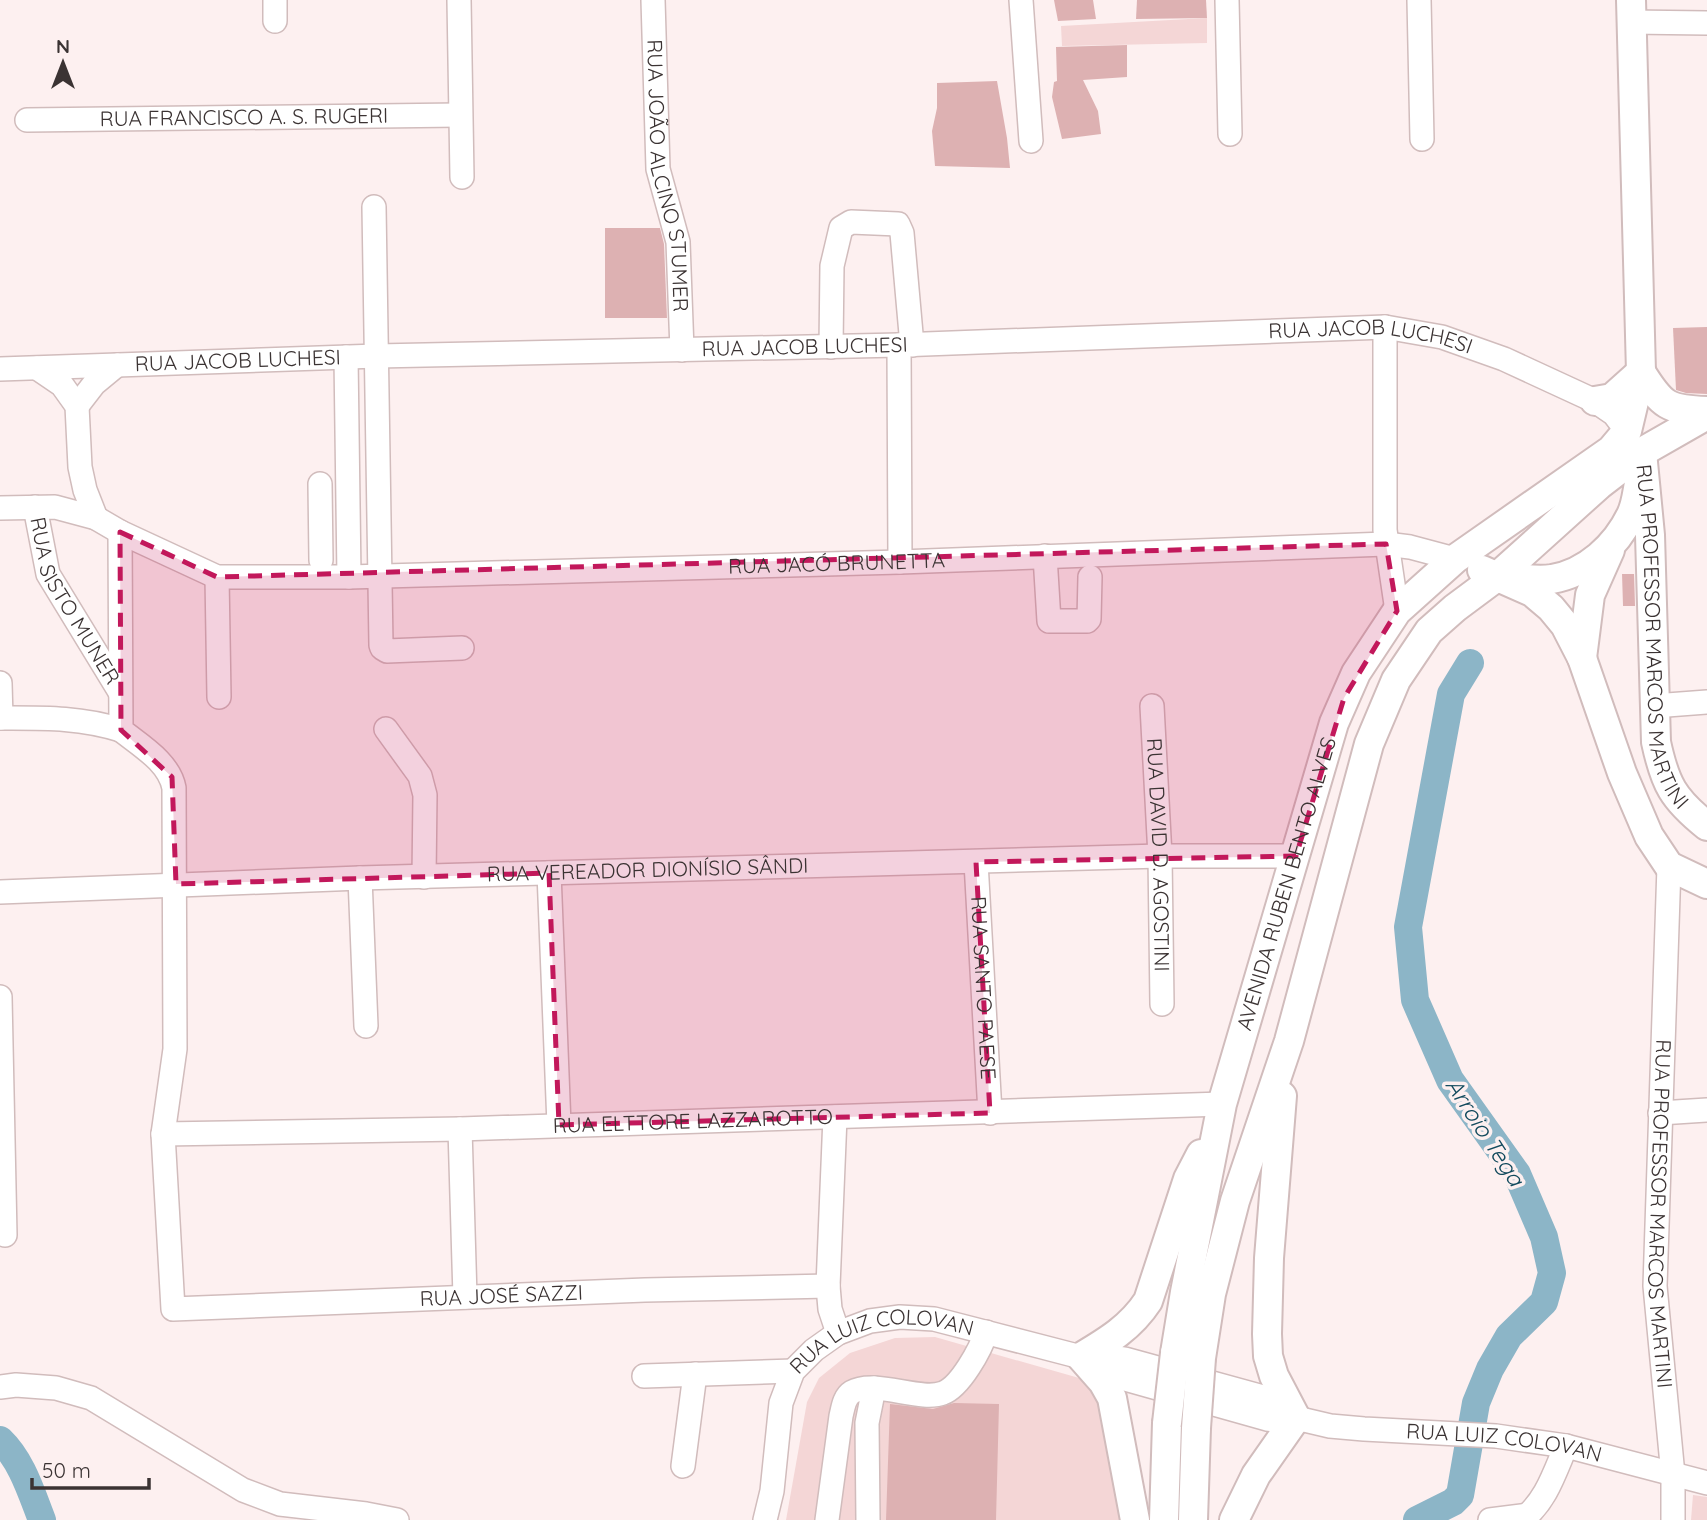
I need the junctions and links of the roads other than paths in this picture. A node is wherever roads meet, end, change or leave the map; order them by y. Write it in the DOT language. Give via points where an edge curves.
graph roads {
  1 [pos="459,0"];
  2 [pos="653,0"];
  3 [pos="1021,0"];
  4 [pos="1227,0"];
  5 [pos="1419,0"];
  6 [pos="1631,11"];
  7 [pos="1707,23"];
  8 [pos="460,115"];
  9 [pos="27,120"];
  10 [pos="1230,134"];
  11 [pos="1422,139"];
  12 [pos="1031,141"];
  13 [pos="462,177"];
  14 [pos="374,207"];
  15 [pos="1385,327"];
  16 [pos="905,345"];
  17 [pos="831,347"];
  18 [pos="682,350"];
  19 [pos="377,356"];
  20 [pos="346,357"];
  21 [pos="117,365"];
  22 [pos="37,368"];
  23 [pos="0,369"];
  24 [pos="1641,372"];
  25 [pos="1595,401"];
  26 [pos="77,406"];
  27 [pos="1707,413"];
  28 [pos="1635,442"];
  29 [pos="80,467"];
  30 [pos="320,484"];
  31 [pos="1385,485"];
  32 [pos="45,507"];
  33 [pos="0,508"];
  34 [pos="96,518"];
  35 [pos="320,520"];
  36 [pos="347,520"];
  37 [pos="120,532"];
  38 [pos="1613,542"];
  39 [pos="1386,544"];
  40 [pos="1410,547"];
  41 [pos="1045,556"];
  42 [pos="1455,559"];
  43 [pos="321,560"];
  44 [pos="900,562"];
  45 [pos="379,576"];
  46 [pos="1498,576"];
  47 [pos="217,577"];
  48 [pos="349,577"];
  49 [pos="1090,578"];
  50 [pos="1397,611"];
  51 [pos="463,648"];
  52 [pos="1581,658"];
  53 [pos="0,683"];
  54 [pos="120,692"];
  55 [pos="219,697"];
  56 [pos="1707,702"];
  57 [pos="1152,706"];
  58 [pos="1654,706"];
  59 [pos="1,718"];
  60 [pos="386,729"];
  61 [pos="121,730"];
  62 [pos="1700,820"];
  63 [pos="1160,856"];
  64 [pos="1296,856"];
  65 [pos="976,862"];
  66 [pos="1669,866"];
  67 [pos="549,873"];
  68 [pos="424,877"];
  69 [pos="360,878"];
  70 [pos="176,884"];
  71 [pos="1707,884"];
  72 [pos="0,891"];
  73 [pos="0,997"];
  74 [pos="1162,1004"];
  75 [pos="366,1026"];
  76 [pos="1289,1041"];
  77 [pos="1223,1104"];
  78 [pos="1707,1110"];
  79 [pos="990,1113"];
  80 [pos="1660,1113"];
  81 [pos="835,1117"];
  82 [pos="559,1125"];
  83 [pos="460,1129"];
  84 [pos="1215,1133"];
  85 [pos="163,1134"];
  86 [pos="5,1235"];
  87 [pos="828,1286"];
  88 [pos="466,1297"];
  89 [pos="986,1332"];
  90 [pos="838,1333"];
  91 [pos="1188,1355"];
  92 [pos="1081,1357"];
  93 [pos="793,1371"];
  94 [pos="695,1374"];
  95 [pos="644,1376"];
  96 [pos="0,1387"];
  97 [pos="874,1388"];
  98 [pos="1296,1418"];
  99 [pos="1566,1446"];
  100 [pos="683,1466"];
  101 [pos="1673,1475"];
  102 [pos="1707,1483"];
  103 [pos="1525,1517"];
  104 [pos="397,1520"];
  105 [pos="765,1520"];
  106 [pos="827,1520"];
  107 [pos="868,1520"];
  108 [pos="1135,1520"];
  109 [pos="1164,1520"];
  110 [pos="1193,1520"];
  111 [pos="1234,1520"];
  112 [pos="1490,1520"];
  113 [pos="1673,1520"];
  1 -- 8 [label="street"];
  2 -- 18 [label="street, RUA JOÃO ALCINO STUMER" via="658,169 678,242"];
  3 -- 12 [label="street"];
  4 -- 10 [label="street"];
  5 -- 11 [label="street"];
  6 -- 7 [label="street"];
  6 -- 24 [label="main road"];
  8 -- 9 [label="street, RUA FRANCISCO A. S. RUGERI"];
  8 -- 13 [label="street"];
  14 -- 19 [label="street"];
  15 -- 16 [label="street, RUA JACOB LUCHESI"];
  15 -- 25 [label="street, RUA JACOB LUCHESI" via="1442,337 1504,359"];
  15 -- 31 [label="street"];
  16 -- 17 [label="street, RUA JACOB LUCHESI"];
  16 -- 17 [label="street" via="902,233 898,224 851,222 841,228 832,266"];
  16 -- 44 [label="street"];
  17 -- 18 [label="street, RUA JACOB LUCHESI"];
  18 -- 19 [label="street, RUA JACOB LUCHESI"];
  19 -- 20 [label="street, RUA JACOB LUCHESI"];
  19 -- 45 [label="street"];
  20 -- 21 [label="street, RUA JACOB LUCHESI"];
  20 -- 36 [label="street"];
  21 -- 22 [label="street, RUA JACOB LUCHESI"];
  21 -- 26 [label="street"];
  22 -- 23 [label="street, RUA JACOB LUCHESI"];
  22 -- 26 [label="street" via="62,385"];
  24 -- 25 [label="main road" via="1612,398"];
  24 -- 27 [label="main road" via="1656,396 1672,407"];
  24 -- 28 [label="main road"];
  25 -- 28 [label="street, RUA JACOB LUCHESI" via="1614,414"];
  26 -- 29 [label="street"];
  27 -- 28 [label="main road, AVENIDA RUBEN BENTO ALVES"];
  28 -- 38 [label="main road" via="1639,483 1633,512"];
  28 -- 42 [label="main road, AVENIDA RUBEN BENTO ALVES" via="1611,450"];
  28 -- 46 [label="main road, AVENIDA RUBEN BENTO ALVES" via="1599,485"];
  28 -- 58 [label="main road, RUA PROFESSOR MARCOS MARTINI" via="1650,524"];
  29 -- 32 [label="street" via="68,491"];
  29 -- 34 [label="street"];
  30 -- 35 [label="street"];
  31 -- 39 [label="street"];
  31 -- 40 [label="street"];
  32 -- 33 [label="street"];
  32 -- 34 [label="street"];
  32 -- 54 [label="street, RUA SISTO MUNER" via="48,574"];
  34 -- 37 [label="street"];
  35 -- 36 [label="street"];
  35 -- 43 [label="street"];
  36 -- 48 [label="street"];
  37 -- 47 [label="street"];
  37 -- 54 [label="street, RUA SISTO MUNER"];
  38 -- 46 [label="main road" via="1591,564 1572,573 1536,580"];
  38 -- 52 [label="main road" via="1590,595"];
  39 -- 40 [label="street, RUA JACÓ BRUNETTA"];
  39 -- 41 [label="street, RUA JACÓ BRUNETTA"];
  39 -- 50 [label="street"];
  40 -- 42 [label="street, RUA JACÓ BRUNETTA"];
  41 -- 44 [label="street, RUA JACÓ BRUNETTA"];
  41 -- 49 [label="street" via="1049,621 1089,619"];
  42 -- 46 [label="main road"];
  42 -- 50 [label="main road, AVENIDA RUBEN BENTO ALVES"];
  44 -- 45 [label="street, RUA JACÓ BRUNETTA"];
  45 -- 48 [label="street, RUA JACÓ BRUNETTA"];
  45 -- 51 [label="street" via="382,649"];
  46 -- 52 [label="main road" via="1532,592 1552,608"];
  46 -- 76 [label="main road, AVENIDA RUBEN BENTO ALVES" via="1429,631 1383,707"];
  47 -- 48 [label="street, RUA JACÓ BRUNETTA"];
  47 -- 55 [label="street"];
  50 -- 64 [label="main road, AVENIDA RUBEN BENTO ALVES" via="1344,698"];
  52 -- 66 [label="main road" via="1637,811"];
  53 -- 59 [label="street"];
  54 -- 61 [label="street, RUA SISTO MUNER"];
  56 -- 58 [label="street"];
  57 -- 63 [label="street, RUA DAVID D. AGOSTINI"];
  58 -- 62 [label="main road, RUA PROFESSOR MARCOS MARTINI" via="1662,773 1674,795"];
  59 -- 61 [label="street" via="67,718"];
  60 -- 68 [label="street" via="420,776 425,795"];
  61 -- 70 [label="street" via="172,777"];
  63 -- 64 [label="street, RUA VEREADOR DIONÍSIO SÂNDI"];
  63 -- 65 [label="street, RUA VEREADOR DIONÍSIO SÂNDI"];
  63 -- 74 [label="street, RUA DAVID D. AGOSTINI"];
  64 -- 77 [label="main road, AVENIDA RUBEN BENTO ALVES"];
  65 -- 67 [label="street, RUA VEREADOR DIONÍSIO SÂNDI"];
  65 -- 79 [label="street, RUA SANTO PAESE"];
  66 -- 71 [label="main road"];
  66 -- 80 [label="street, RUA PROFESSOR MARCOS MARTINI"];
  67 -- 68 [label="street, RUA VEREADOR DIONÍSIO SÂNDI"];
  67 -- 82 [label="street"];
  68 -- 69 [label="street, RUA VEREADOR DIONÍSIO SÂNDI"];
  69 -- 70 [label="street, RUA VEREADOR DIONÍSIO SÂNDI"];
  69 -- 75 [label="street"];
  70 -- 72 [label="street, RUA VEREADOR DIONÍSIO SÂNDI"];
  70 -- 85 [label="street" via="175,1049"];
  73 -- 86 [label="street"];
  76 -- 91 [label="main road, AVENIDA RUBEN BENTO ALVES"];
  76 -- 98 [label="main road" via="1271,1230 1267,1334 1274,1376"];
  77 -- 79 [label="street, RUA ELTTORE LAZZAROTTO"];
  77 -- 84 [label="main road, AVENIDA RUBEN BENTO ALVES"];
  78 -- 80 [label="street"];
  79 -- 81 [label="street, RUA ELTTORE LAZZAROTTO"];
  80 -- 101 [label="street, RUA PROFESSOR MARCOS MARTINI" via="1655,1286"];
  81 -- 82 [label="street, RUA ELTTORE LAZZAROTTO"];
  81 -- 87 [label="street"];
  82 -- 83 [label="street, RUA ELTTORE LAZZAROTTO"];
  83 -- 85 [label="street, RUA ELTTORE LAZZAROTTO"];
  83 -- 88 [label="street"];
  84 -- 91 [label="main road, AVENIDA RUBEN BENTO ALVES"];
  84 -- 92 [label="main road" via="1188,1179 1148,1301 1118,1334"];
  85 -- 88 [label="street, RUA JOSÉ SAZZI" via="173,1310"];
  87 -- 88 [label="street, RUA JOSÉ SAZZI"];
  87 -- 90 [label="street"];
  89 -- 90 [label="street, RUA LUIZ COLOVAN" via="934,1319 900,1317 870,1321"];
  89 -- 92 [label="street, RUA LUIZ COLOVAN"];
  89 -- 97 [label="street" via="980,1350 943,1393"];
  90 -- 93 [label="street, RUA LUIZ COLOVAN"];
  91 -- 109 [label="main road, AVENIDA RUBEN BENTO ALVES, bridge" via="1167,1423"];
  91 -- 110 [label="main road, AVENIDA RUBEN BENTO ALVES, bridge" via="1196,1429"];
  92 -- 98 [label="street, RUA LUIZ COLOVAN" via="1125,1359 1270,1399"];
  92 -- 108 [label="main road" via="1112,1398"];
  93 -- 94 [label="street"];
  93 -- 105 [label="street, RUA LUIZ COLOVAN" via="781,1403"];
  94 -- 95 [label="street"];
  94 -- 100 [label="street"];
  96 -- 104 [label="street" via="56,1388 91,1398 243,1490 281,1504"];
  97 -- 106 [label="street" via="852,1392 845,1401"];
  97 -- 107 [label="street" via="867,1423"];
  98 -- 99 [label="street, RUA LUIZ COLOVAN" via="1330,1426 1496,1436"];
  98 -- 111 [label="main road" via="1256,1475"];
  99 -- 101 [label="street, RUA LUIZ COLOVAN"];
  99 -- 103 [label="street" via="1546,1492"];
  101 -- 102 [label="street, RUA LUIZ COLOVAN"];
  101 -- 113 [label="street, RUA PROFESSOR MARCOS MARTINI"];
  103 -- 112 [label="street"];
}
